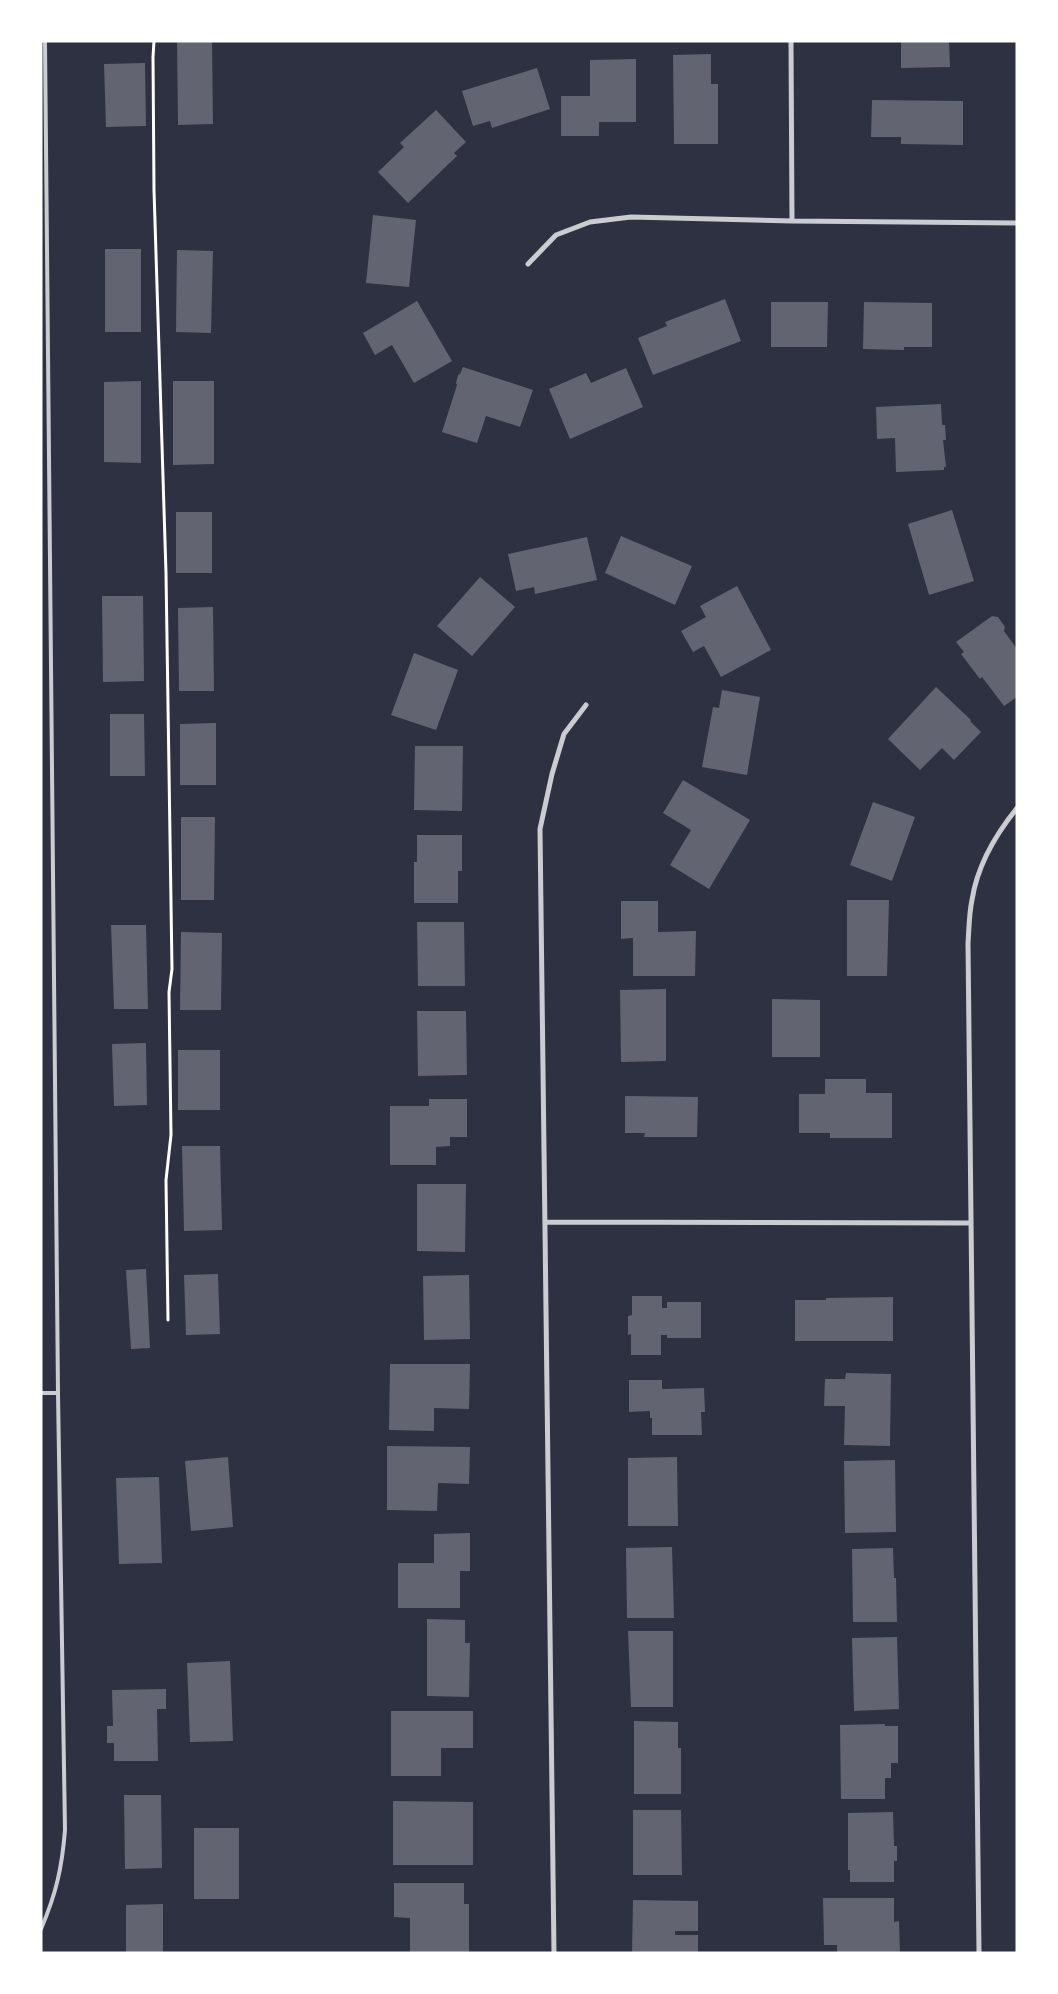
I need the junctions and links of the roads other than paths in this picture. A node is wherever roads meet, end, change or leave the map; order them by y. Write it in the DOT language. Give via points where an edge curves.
graph roads {
  1 [pos="44,41"];
  2 [pos="791,41"];
  3 [pos="792,221"];
  4 [pos="1017,223"];
  5 [pos="528,264"];
  6 [pos="586,705"];
  7 [pos="1017,808"];
  8 [pos="546,1222"];
  9 [pos="971,1223"];
  10 [pos="41,1393"];
  11 [pos="58,1393"];
  12 [pos="41,1930"];
  13 [pos="554,1953"];
  14 [pos="979,1953"];
  1 -- 11 [label="lane"];
  2 -- 3 [label="street"];
  3 -- 4 [label="street"];
  3 -- 5 [label="street" via="631,217 590,222 556,235"];
  6 -- 8 [label="street" via="564,734 540,829"];
  7 -- 9 [label="street" via="1003,825 984,861 972,899 968,943"];
  8 -- 9 [label="street"];
  8 -- 13 [label="street"];
  9 -- 14 [label="street"];
  10 -- 11 [label="lane"];
  11 -- 12 [label="lane" via="65,1830 54,1900"];
}
